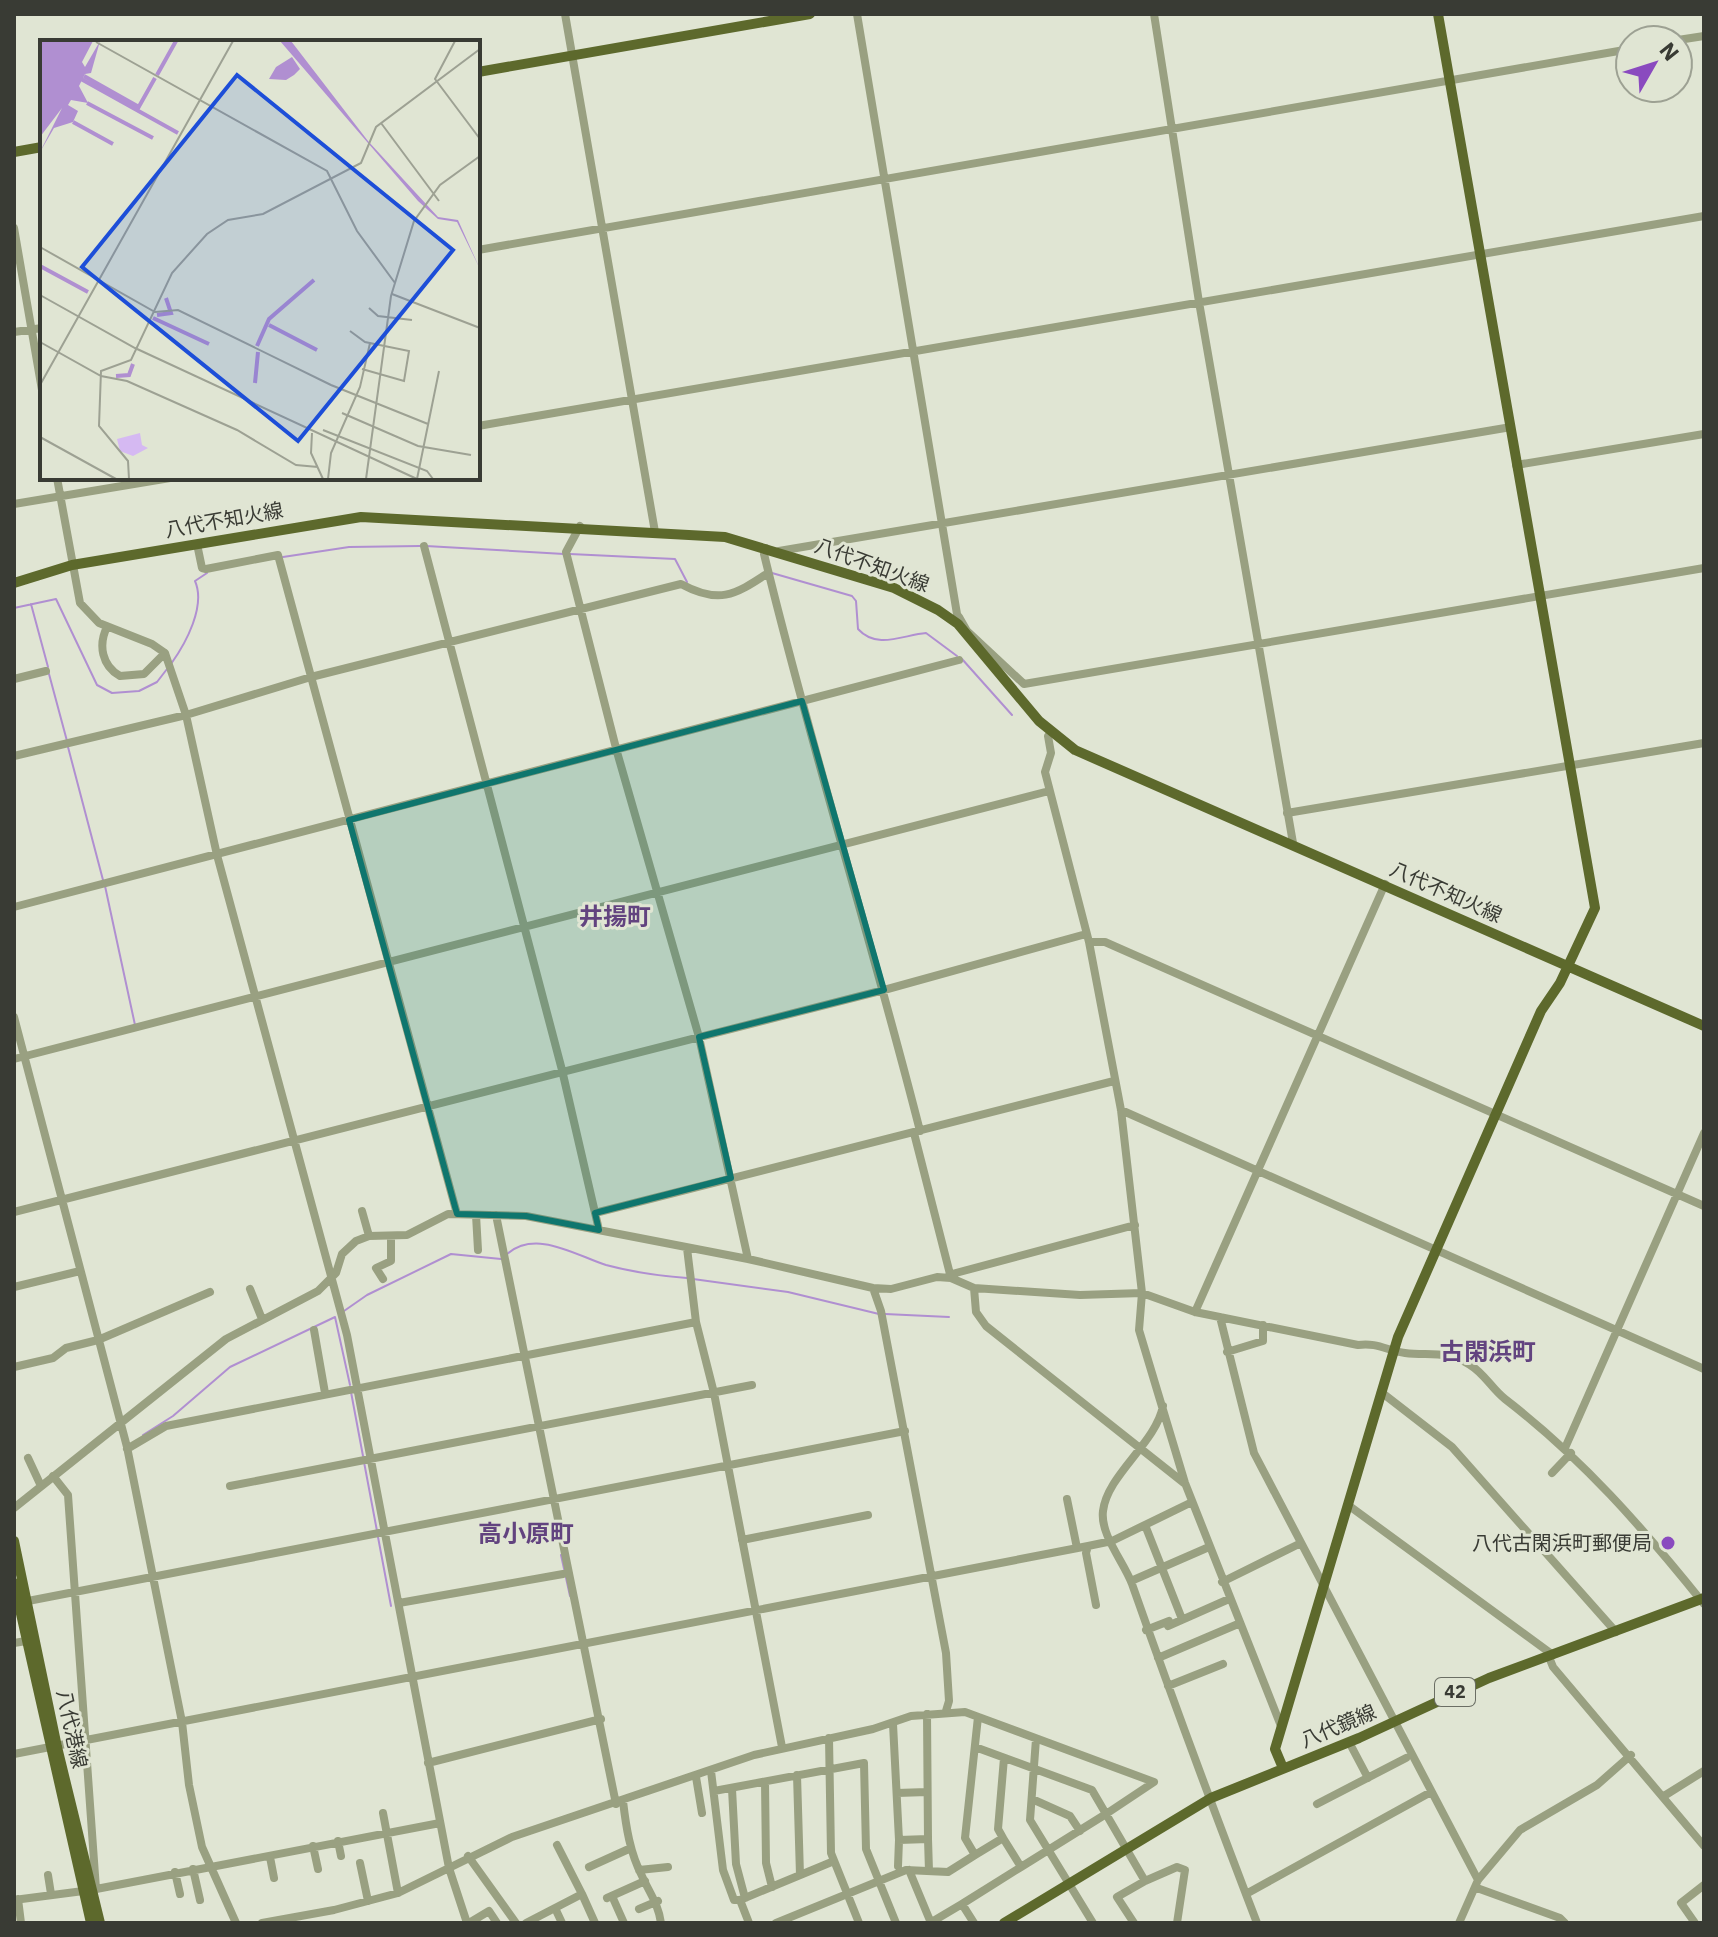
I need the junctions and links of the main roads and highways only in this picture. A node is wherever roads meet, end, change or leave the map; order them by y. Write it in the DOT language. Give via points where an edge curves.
graph roads {
  1 [pos="810,14"];
  2 [pos="1438,14"];
  3 [pos="480,72"];
  4 [pos="40,147"];
  5 [pos="14,152"];
  6 [pos="14,583"];
  7 [pos="1567,965"];
  8 [pos="1704,1026"];
  9 [pos="14,1541"];
  10 [pos="14,1583"];
  11 [pos="1703,1601"];
  12 [pos="20,1602"];
  13 [pos="53,1748"];
  14 [pos="1283,1768"];
  15 [pos="90,1889"];
  16 [pos="91,1923"];
  17 [pos="100,1923"];
  18 [pos="1004,1923"];
  1 -- 3 [label="main road"];
  2 -- 7 [label="main road" via="1595,908"];
  4 -- 5 [label="main road"];
  6 -- 7 [label="main road, 八代不知火線" via="72,565 361,517 725,537 894,588 958,620 1051,733 1090,757"];
  7 -- 8 [label="main road, 八代不知火線"];
  7 -- 14 [label="main road" via="1541,1011 1394,1350 1281,1726 1275,1749"];
  9 -- 12 [label="main road, 八代港線"];
  10 -- 12 [label="main road, 八代港線"];
  11 -- 14 [label="main road, 八代鏡線 / 42" via="1442,1697"];
  12 -- 13 [label="main road, 八代港線"];
  12 -- 13 [label="main road, 八代港線"];
  13 -- 15 [label="main road, 八代港線"];
  14 -- 18 [label="main road, 八代鏡線 / 42" via="1211,1798"];
  15 -- 16 [label="main road, 八代港線"];
  15 -- 17 [label="main road, 八代港線"];
}
